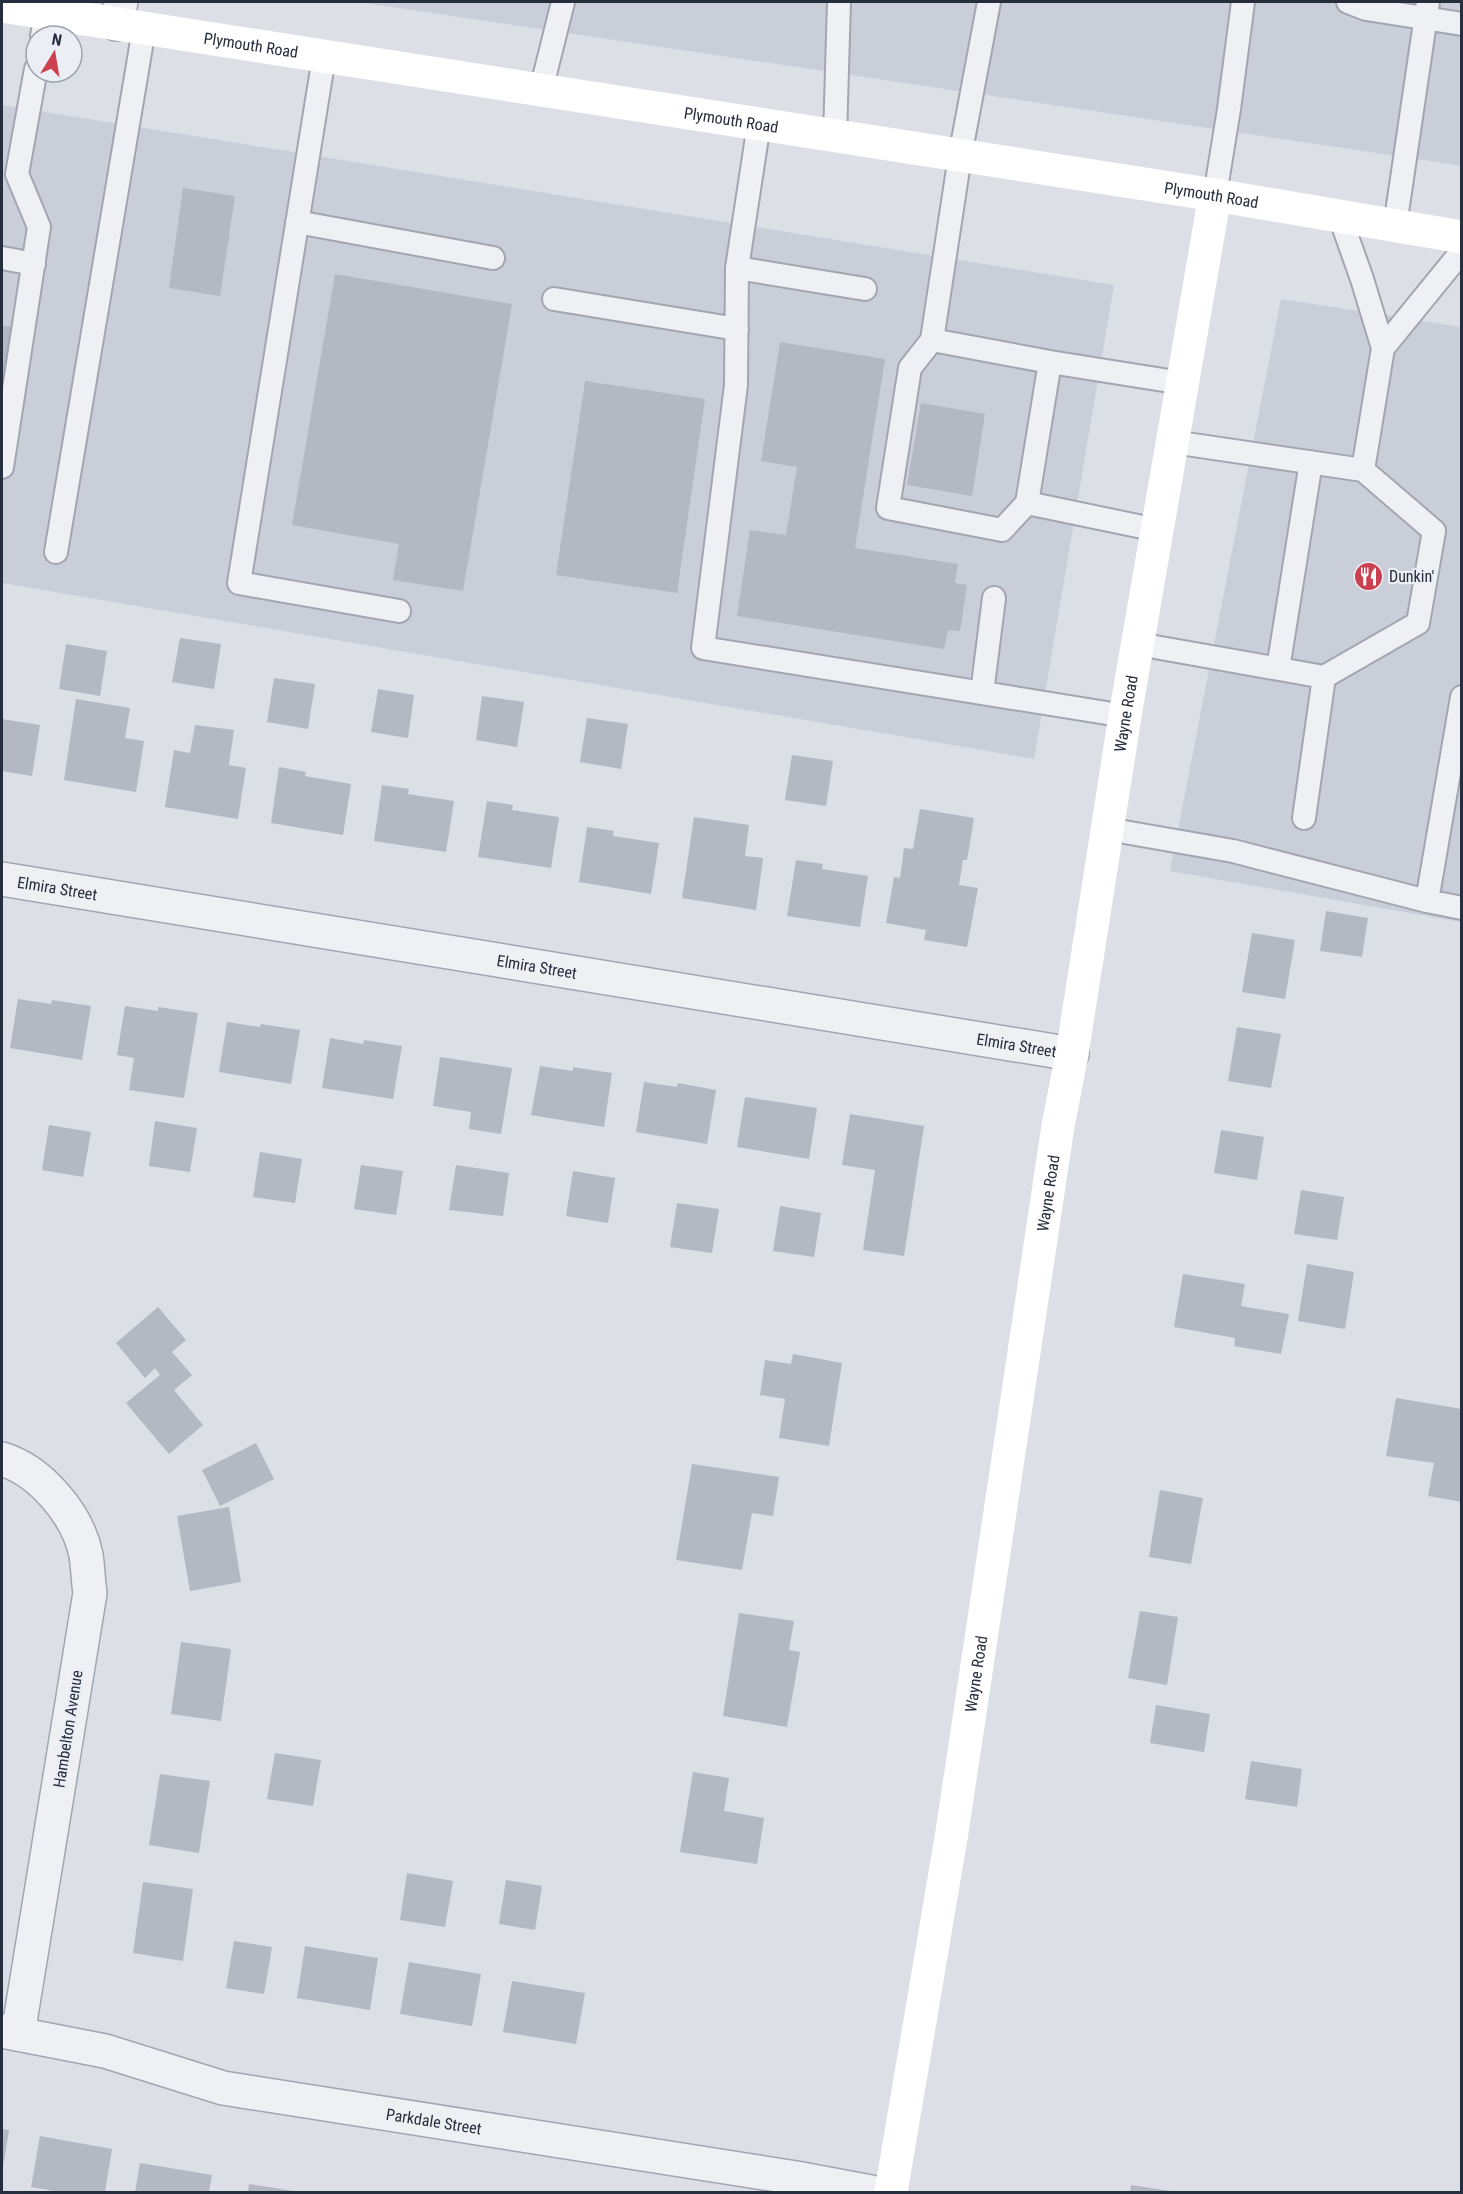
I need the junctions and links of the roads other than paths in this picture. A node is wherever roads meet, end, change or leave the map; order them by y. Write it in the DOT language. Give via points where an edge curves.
graph roads {
  1 [pos="563,2"];
  2 [pos="839,2"];
  3 [pos="989,2"];
  4 [pos="1243,2"];
  5 [pos="1348,2"];
  6 [pos="2,6"];
  7 [pos="1427,10"];
  8 [pos="127,18"];
  9 [pos="42,24"];
  10 [pos="56,24"];
  11 [pos="1461,24"];
  12 [pos="324,57"];
  13 [pos="32,84"];
  14 [pos="541,90"];
  15 [pos="759,124"];
  16 [pos="835,136"];
  17 [pos="960,156"];
  18 [pos="9,173"];
  19 [pos="1215,195"];
  20 [pos="1340,217"];
  21 [pos="297,222"];
  22 [pos="1395,226"];
  23 [pos="1461,237"];
  24 [pos="1461,251"];
  25 [pos="2,258"];
  26 [pos="493,258"];
  27 [pos="34,264"];
  28 [pos="737,268"];
  29 [pos="865,289"];
  30 [pos="554,299"];
  31 [pos="737,329"];
  32 [pos="932,340"];
  33 [pos="1383,348"];
  34 [pos="1050,362"];
  35 [pos="1182,383"];
  36 [pos="1173,442"];
  37 [pos="1311,462"];
  38 [pos="2,467"];
  39 [pos="1364,470"];
  40 [pos="1027,503"];
  41 [pos="1157,530"];
  42 [pos="56,552"];
  43 [pos="994,598"];
  44 [pos="399,610"];
  45 [pos="1138,645"];
  46 [pos="1278,669"];
  47 [pos="1324,678"];
  48 [pos="982,693"];
  49 [pos="1461,697"];
  50 [pos="1125,716"];
  51 [pos="1304,818"];
  52 [pos="1107,829"];
  53 [pos="2,879"];
  54 [pos="1427,901"];
  55 [pos="1461,908"];
  56 [pos="1072,1054"];
  57 [pos="2,1460"];
  58 [pos="10,2032"];
  59 [pos="871,2193"];
  60 [pos="891,2193"];
  1 -- 14 [label="lane"];
  2 -- 16 [label="lane"];
  3 -- 17 [label="lane"];
  4 -- 19 [label="lane"];
  5 -- 7 [label="lane" via="1366,9"];
  6 -- 9 [label="main road, Plymouth Road"];
  7 -- 11 [label="lane"];
  7 -- 22 [label="lane"];
  8 -- 10 [label="main road, Plymouth Road"];
  8 -- 12 [label="main road, Plymouth Road"];
  8 -- 42 [label="lane"];
  12 -- 14 [label="main road, Plymouth Road"];
  12 -- 21 [label="lane"];
  13 -- 18 [label="lane"];
  14 -- 15 [label="main road, Plymouth Road"];
  15 -- 16 [label="main road, Plymouth Road"];
  15 -- 28 [label="lane"];
  16 -- 17 [label="main road, Plymouth Road"];
  17 -- 19 [label="main road, Plymouth Road"];
  17 -- 32 [label="lane"];
  18 -- 27 [label="lane" via="39,227"];
  19 -- 20 [label="main road, Plymouth Road"];
  19 -- 35 [label="main road, Wayne Road"];
  20 -- 22 [label="main road, Plymouth Road"];
  20 -- 33 [label="lane"];
  21 -- 26 [label="lane"];
  21 -- 44 [label="lane" via="239,583"];
  22 -- 23 [label="main road, Plymouth Road"];
  24 -- 33 [label="lane"];
  25 -- 27 [label="lane"];
  27 -- 38 [label="lane"];
  28 -- 29 [label="lane"];
  28 -- 31 [label="lane"];
  30 -- 31 [label="lane"];
  31 -- 48 [label="lane" via="736,385 703,648"];
  32 -- 34 [label="lane"];
  32 -- 40 [label="lane" via="910,368 888,508 1002,530"];
  33 -- 39 [label="lane"];
  34 -- 35 [label="lane"];
  34 -- 40 [label="lane"];
  35 -- 36 [label="main road, Wayne Road"];
  36 -- 37 [label="lane"];
  36 -- 41 [label="main road, Wayne Road"];
  37 -- 39 [label="lane"];
  37 -- 46 [label="lane"];
  39 -- 47 [label="lane" via="1434,531 1418,623"];
  40 -- 41 [label="lane"];
  41 -- 45 [label="main road, Wayne Road"];
  43 -- 48 [label="lane"];
  45 -- 46 [label="lane"];
  45 -- 50 [label="main road, Wayne Road"];
  46 -- 47 [label="lane"];
  47 -- 51 [label="lane"];
  48 -- 50 [label="lane"];
  49 -- 54 [label="lane"];
  50 -- 52 [label="main road, Wayne Road"];
  52 -- 54 [label="lane" via="1233,851"];
  52 -- 56 [label="main road, Wayne Road"];
  53 -- 56 [label="street, Elmira Street"];
  54 -- 55 [label="lane"];
  56 -- 60 [label="main road, Wayne Road" via="1056,1138 952,1832"];
  57 -- 58 [label="street, Hambelton Avenue" via="27,1472 52,1492 75,1524 86,1554 90,1593"];
  58 -- 59 [label="street, Parkdale Street" via="105,2050 224,2088"];
}
